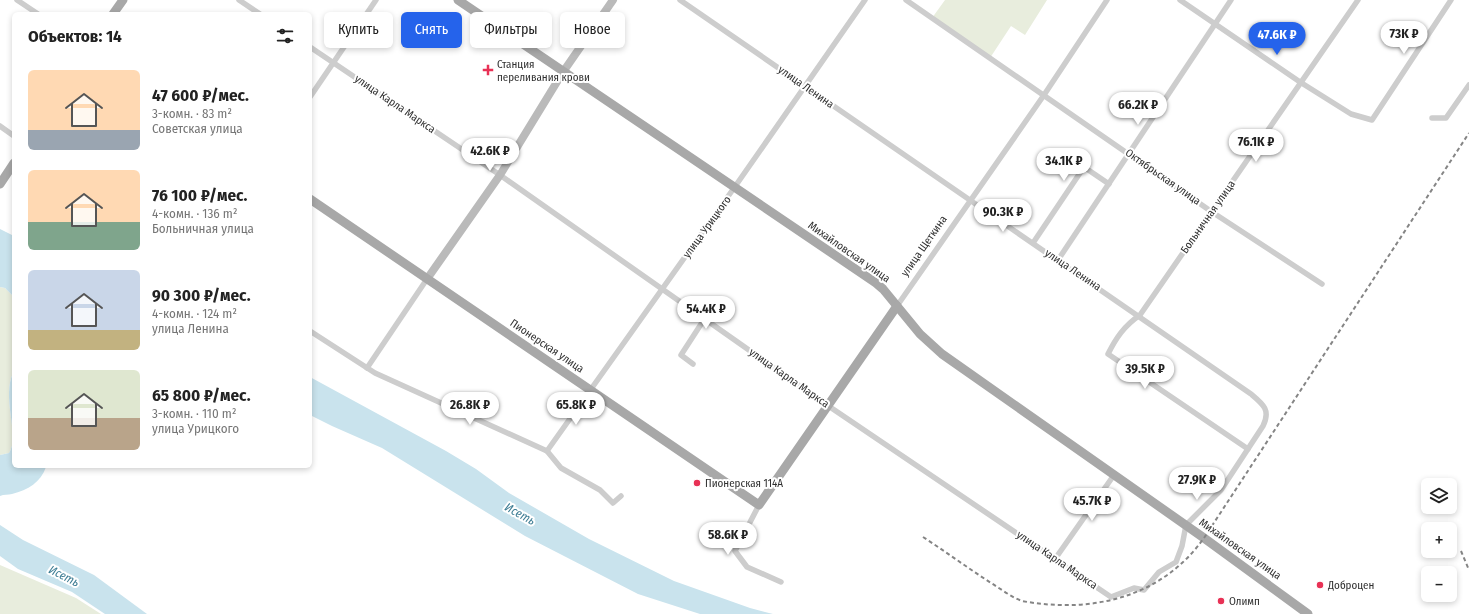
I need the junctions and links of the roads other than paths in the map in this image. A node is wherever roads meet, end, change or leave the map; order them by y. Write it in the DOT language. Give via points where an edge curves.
graph roads {
  1 [pos="17,0"];
  2 [pos="123,0"];
  3 [pos="239,0"];
  4 [pos="376,0"];
  5 [pos="458,0"];
  6 [pos="613,0"];
  7 [pos="680,0"];
  8 [pos="865,0"];
  9 [pos="906,0"];
  10 [pos="1107,0"];
  11 [pos="1180,0"];
  12 [pos="1231,0"];
  13 [pos="1358,0"];
  14 [pos="1451,0"];
  15 [pos="35,12"];
  16 [pos="114,12"];
  17 [pos="257,12"];
  18 [pos="1215,24"];
  19 [pos="312,48"];
  20 [pos="333,63"];
  21 [pos="563,72"];
  22 [pos="1300,82"];
  23 [pos="1469,85"];
  24 [pos="806,86"];
  25 [pos="312,94"];
  26 [pos="1044,95"];
  27 [pos="1432,118"];
  28 [pos="0,126"];
  29 [pos="12,135"];
  30 [pos="1130,154"];
  31 [pos="12,166"];
  32 [pos="500,175"];
  33 [pos="0,184"];
  34 [pos="1109,184"];
  35 [pos="734,188"];
  36 [pos="312,200"];
  37 [pos="971,201"];
  38 [pos="1212,212"];
  39 [pos="1033,243"];
  40 [pos="1058,260"];
  41 [pos="427,279"];
  42 [pos="1322,284"];
  43 [pos="662,288"];
  44 [pos="897,306"];
  45 [pos="1140,315"];
  46 [pos="705,318"];
  47 [pos="312,333"];
  48 [pos="693,364"];
  49 [pos="367,368"];
  50 [pos="590,390"];
  51 [pos="827,405"];
  52 [pos="1248,449"];
  53 [pos="547,451"];
  54 [pos="1114,475"];
  55 [pos="621,496"];
  56 [pos="759,505"];
  57 [pos="1186,525"];
  58 [pos="1055,559"];
  59 [pos="781,582"];
  60 [pos="1308,614"];
  1 -- 15 [label="street"];
  2 -- 16 [label="main road"];
  3 -- 17 [label="street"];
  4 -- 20 [label="street"];
  5 -- 21 [label="main road, Михайловская улица"];
  6 -- 21 [label="main road"];
  7 -- 24 [label="street, улица Ленина"];
  8 -- 24 [label="street, улица Урицкого"];
  9 -- 26 [label="street, Октябрьская улица"];
  10 -- 26 [label="street, улица Щеткина"];
  11 -- 18 [label="street"];
  12 -- 18 [label="street"];
  13 -- 22 [label="street, Больничная улица"];
  14 -- 22 [label="street" via="1372,120 1351,114"];
  18 -- 22 [label="street"];
  18 -- 30 [label="street"];
  19 -- 20 [label="street, улица Карла Маркса"];
  20 -- 25 [label="street"];
  20 -- 32 [label="street, улица Карла Маркса"];
  21 -- 32 [label="main road"];
  21 -- 35 [label="main road, Михайловская улица"];
  22 -- 38 [label="street, Больничная улица"];
  23 -- 27 [label="street" via="1446,118"];
  24 -- 35 [label="street, улица Урицкого"];
  24 -- 37 [label="street, улица Ленина"];
  26 -- 30 [label="street, Октябрьская улица"];
  26 -- 37 [label="street, улица Щеткина"];
  28 -- 29 [label="street"];
  30 -- 34 [label="street"];
  30 -- 38 [label="street, Октябрьская улица"];
  31 -- 33 [label="main road"];
  32 -- 41 [label="main road"];
  32 -- 43 [label="street, улица Карла Маркса"];
  34 -- 39 [label="street" via="1084,167"];
  34 -- 40 [label="street"];
  35 -- 43 [label="street, улица Урицкого"];
  35 -- 44 [label="main road, Михайловская улица" via="876,283"];
  36 -- 41 [label="main road, Пионерская улица"];
  37 -- 39 [label="street, улица Ленина"];
  37 -- 44 [label="street, улица Щеткина"];
  38 -- 42 [label="street, Октябрьская улица"];
  38 -- 45 [label="street, Больничная улица"];
  39 -- 40 [label="street, улица Ленина"];
  40 -- 45 [label="street, улица Ленина"];
  41 -- 49 [label="street"];
  41 -- 50 [label="main road, Пионерская улица"];
  43 -- 46 [label="street, улица Карла Маркса"];
  43 -- 50 [label="street, улица Урицкого"];
  44 -- 51 [label="main road, улица Щеткина"];
  44 -- 54 [label="main road, Михайловская улица" via="930,345"];
  45 -- 52 [label="street, улица Ленина" via="1263,405 1267,418"];
  45 -- 52 [label="street, Больничная улица" via="1127,324 1108,354"];
  46 -- 48 [label="street" via="681,355"];
  46 -- 51 [label="street, улица Карла Маркса"];
  47 -- 49 [label="street"];
  49 -- 53 [label="street"];
  50 -- 53 [label="street, улица Урицкого"];
  50 -- 56 [label="main road, Пионерская улица"];
  51 -- 56 [label="main road, улица Щеткина"];
  51 -- 58 [label="street, улица Карла Маркса"];
  52 -- 57 [label="street, улица Ленина" via="1221,490"];
  53 -- 55 [label="street" via="561,468 600,490 613,503"];
  54 -- 57 [label="main road, Михайловская улица"];
  54 -- 58 [label="street"];
  56 -- 59 [label="street" via="735,551 747,567"];
  57 -- 58 [label="street, улица Карла Маркса" via="1176,562 1159,572 1144,590 1134,588 1111,598"];
  57 -- 60 [label="main road, Михайловская улица"];
}
